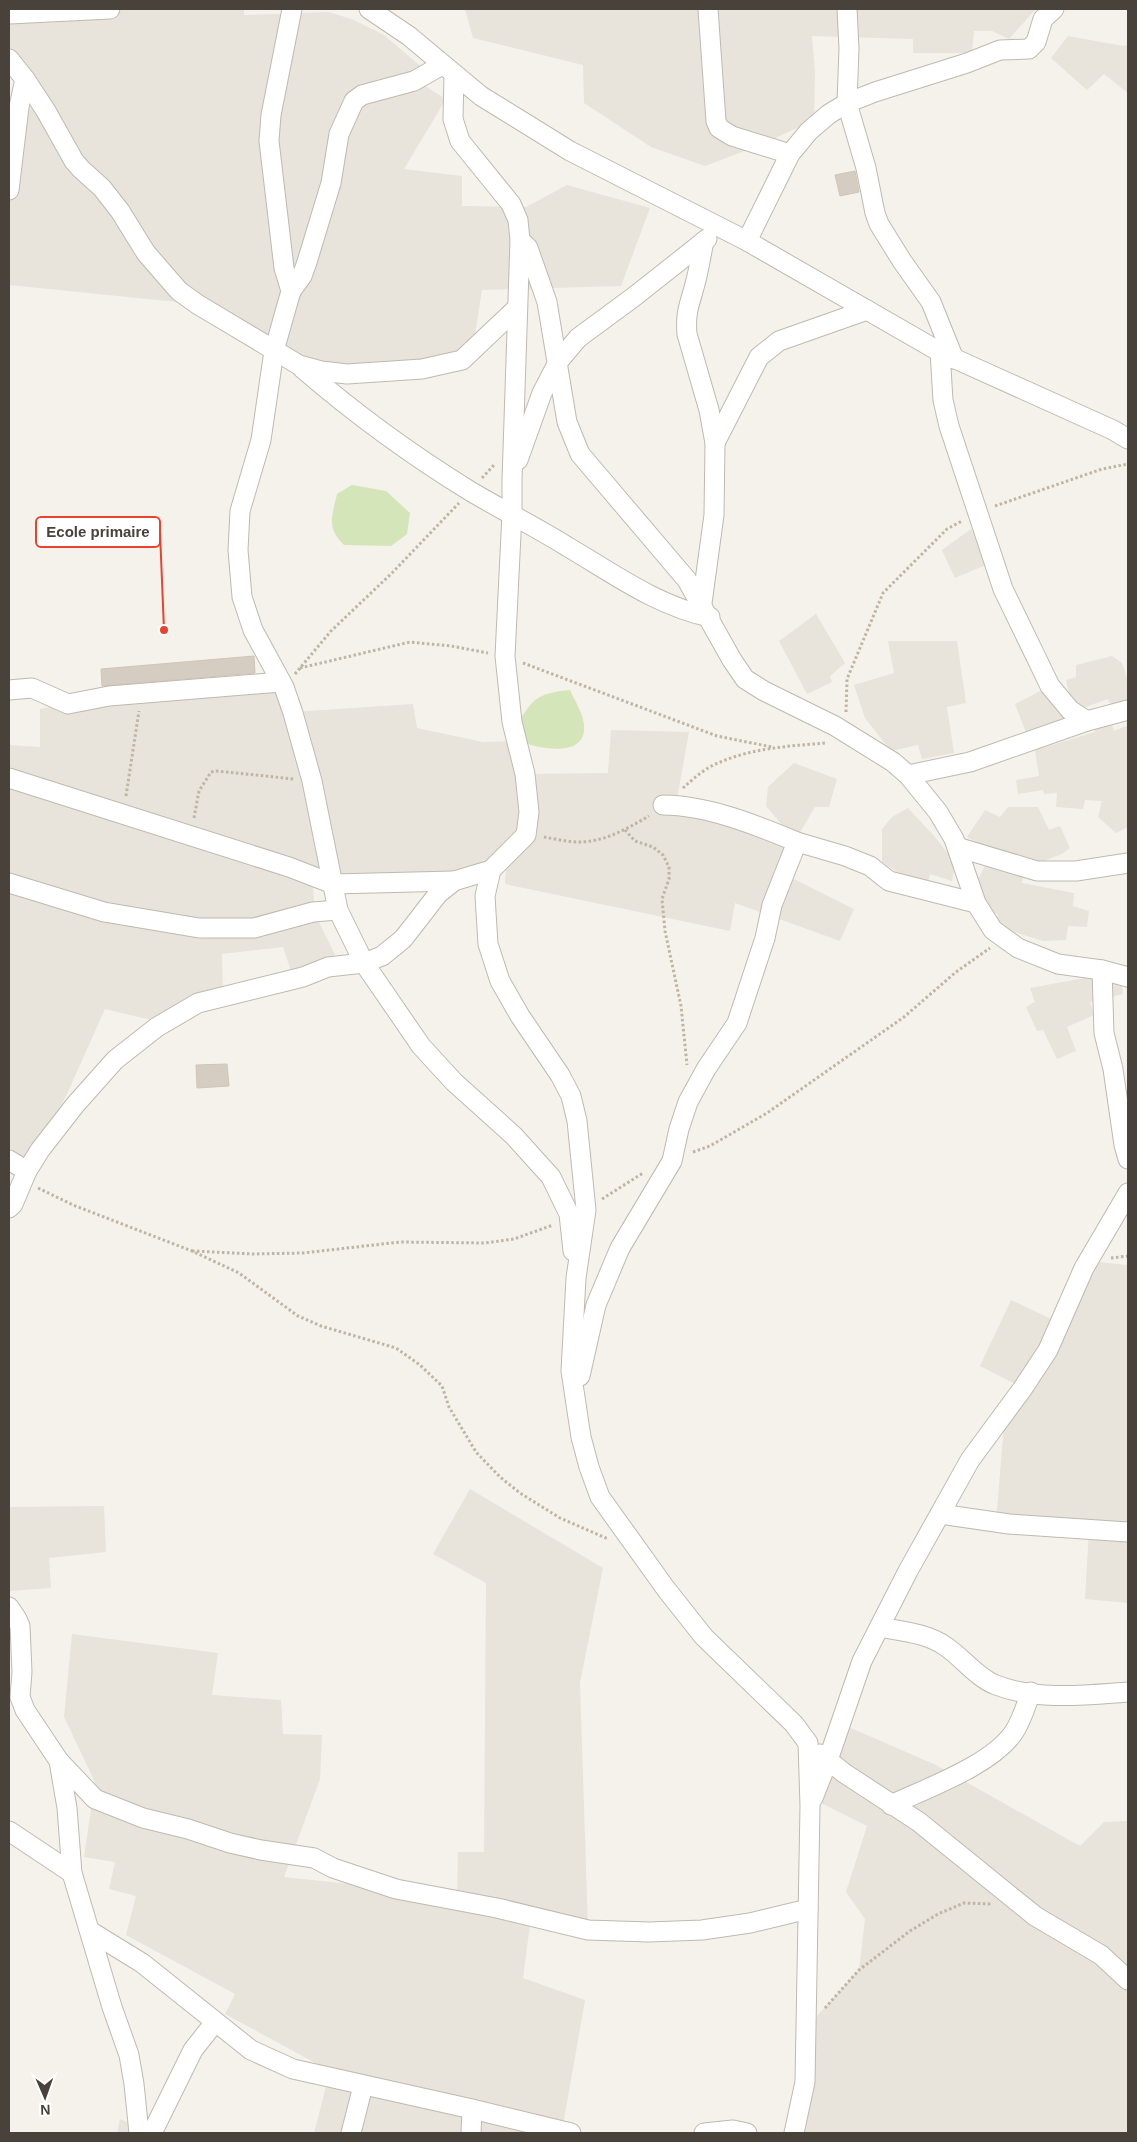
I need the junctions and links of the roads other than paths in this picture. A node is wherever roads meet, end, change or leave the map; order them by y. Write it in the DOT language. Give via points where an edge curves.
graph roads {
  1 [pos="110,9"];
  2 [pos="292,9"];
  3 [pos="368,9"];
  4 [pos="708,9"];
  5 [pos="847,9"];
  6 [pos="1054,9"];
  7 [pos="9,14"];
  8 [pos="9,59"];
  9 [pos="448,70"];
  10 [pos="25,79"];
  11 [pos="847,103"];
  12 [pos="790,154"];
  13 [pos="9,190"];
  14 [pos="719,227"];
  15 [pos="520,240"];
  16 [pos="704,241"];
  17 [pos="747,241"];
  18 [pos="291,292"];
  19 [pos="516,308"];
  20 [pos="867,310"];
  21 [pos="274,351"];
  22 [pos="947,356"];
  23 [pos="558,362"];
  24 [pos="299,365"];
  25 [pos="1123,432"];
  26 [pos="715,443"];
  27 [pos="512,480"];
  28 [pos="512,514"];
  29 [pos="706,610"];
  30 [pos="282,685"];
  31 [pos="9,690"];
  32 [pos="1128,710"];
  33 [pos="1087,722"];
  34 [pos="908,775"];
  35 [pos="9,778"];
  36 [pos="663,805"];
  37 [pos="797,842"];
  38 [pos="956,847"];
  39 [pos="1128,863"];
  40 [pos="492,870"];
  41 [pos="454,881"];
  42 [pos="9,883"];
  43 [pos="333,884"];
  44 [pos="976,902"];
  45 [pos="338,910"];
  46 [pos="364,963"];
  47 [pos="1102,970"];
  48 [pos="1128,977"];
  49 [pos="1128,1159"];
  50 [pos="9,1160"];
  51 [pos="25,1175"];
  52 [pos="1128,1193"];
  53 [pos="9,1208"];
  54 [pos="578,1214"];
  55 [pos="576,1402"];
  56 [pos="940,1514"];
  57 [pos="1128,1532"];
  58 [pos="9,1607"];
  59 [pos="880,1627"];
  60 [pos="1031,1692"];
  61 [pos="1128,1692"];
  62 [pos="808,1743"];
  63 [pos="828,1760"];
  64 [pos="59,1761"];
  65 [pos="891,1805"];
  66 [pos="810,1806"];
  67 [pos="9,1831"];
  68 [pos="72,1873"];
  69 [pos="808,1909"];
  70 [pos="90,1931"];
  71 [pos="1128,1980"];
  72 [pos="215,2022"];
  73 [pos="363,2086"];
  74 [pos="472,2109"];
  75 [pos="139,2133"];
  76 [pos="152,2133"];
  77 [pos="351,2133"];
  78 [pos="471,2133"];
  79 [pos="572,2133"];
  80 [pos="704,2133"];
  81 [pos="747,2133"];
  82 [pos="794,2133"];
  1 -- 7 [label="street"];
  2 -- 18 [label="street" via="269,141 284,268"];
  3 -- 9 [label="street" via="402,30"];
  4 -- 12 [label="street" via="719,128 732,136"];
  5 -- 11 [label="street"];
  6 -- 11 [label="street" via="1043,19 1036,42 1028,49 1000,50"];
  8 -- 10 [label="street"];
  9 -- 14 [label="street" via="480,96 570,151"];
  9 -- 15 [label="street" via="453,119 460,141 510,204 518,220"];
  9 -- 18 [label="street" via="362,94 354,101 339,134 331,183 307,262"];
  10 -- 13 [label="street"];
  10 -- 21 [label="street" via="74,161 102,188 146,253 179,291"];
  11 -- 12 [label="street" via="818,122"];
  11 -- 22 [label="street" via="879,224 931,302"];
  12 -- 17 [label="street"];
  14 -- 16 [label="street"];
  14 -- 17 [label="street"];
  15 -- 19 [label="street"];
  15 -- 23 [label="street" via="528,248 547,302"];
  16 -- 23 [label="street" via="578,338"];
  16 -- 26 [label="street" via="686,310 686,322"];
  17 -- 20 [label="street"];
  18 -- 21 [label="street"];
  19 -- 24 [label="street" via="462,360 422,369 347,374"];
  19 -- 27 [label="street"];
  20 -- 22 [label="street"];
  20 -- 26 [label="street" via="787,338 768,348 759,357"];
  21 -- 24 [label="street"];
  21 -- 30 [label="street" via="261,440 240,511 238,550 242,597 253,630"];
  22 -- 25 [label="street"];
  22 -- 33 [label="street" via="943,400 949,426 1003,589 1050,686 1070,710"];
  23 -- 27 [label="street" via="542,393"];
  23 -- 29 [label="street" via="567,422 580,454 688,580"];
  24 -- 28 [label="street" via="339,400 406,449"];
  26 -- 29 [label="street" via="714,515"];
  27 -- 28 [label="street"];
  28 -- 29 [label="street" via="635,589 693,614"];
  28 -- 40 [label="street" via="505,656 512,722 525,774 529,812 526,835"];
  29 -- 34 [label="street" via="732,660 746,678 764,691 843,731"];
  30 -- 31 [label="street" via="142,693 68,704 32,688"];
  30 -- 43 [label="street" via="301,735"];
  32 -- 33 [label="street"];
  33 -- 34 [label="street" via="970,762"];
  34 -- 38 [label="street" via="938,812"];
  35 -- 43 [label="street"];
  36 -- 37 [label="street" via="747,821"];
  37 -- 44 [label="street" via="870,866 889,881"];
  37 -- 55 [label="street" via="772,904 765,938 737,1023 688,1102 672,1161 620,1248 596,1305"];
  38 -- 39 [label="street" via="1037,871 1076,871"];
  38 -- 44 [label="street"];
  40 -- 41 [label="street"];
  40 -- 54 [label="street" via="485,896 488,944 500,981 572,1096 577,1121"];
  41 -- 43 [label="street"];
  41 -- 46 [label="street" via="438,894 403,939 382,956"];
  42 -- 45 [label="street" via="104,912 199,928 254,928 313,912"];
  43 -- 45 [label="street"];
  44 -- 47 [label="street" via="993,930 1018,948 1058,964"];
  45 -- 46 [label="street"];
  46 -- 51 [label="street" via="328,967 183,1010 115,1060 40,1150"];
  46 -- 54 [label="street" via="421,1046 454,1082 514,1136 551,1177"];
  47 -- 48 [label="street"];
  47 -- 49 [label="street" via="1104,1033"];
  50 -- 51 [label="street"];
  51 -- 53 [label="street"];
  52 -- 56 [label="street" via="1084,1268 1048,1350 970,1460"];
  54 -- 55 [label="street" via="571,1371"];
  55 -- 62 [label="street" via="587,1459 600,1497 704,1637 794,1724"];
  56 -- 57 [label="street" via="1008,1524"];
  56 -- 59 [label="street"];
  58 -- 64 [label="street" via="20,1626 20,1697"];
  59 -- 60 [label="street" via="918,1634 944,1644 995,1685"];
  59 -- 63 [label="street" via="859,1669"];
  60 -- 61 [label="street" via="1080,1696"];
  60 -- 65 [label="street" via="1016,1730 1000,1747 969,1769"];
  62 -- 63 [label="street"];
  62 -- 66 [label="street"];
  63 -- 65 [label="street"];
  63 -- 66 [label="street"];
  64 -- 68 [label="street" via="67,1808"];
  64 -- 69 [label="street" via="95,1799 143,1818 238,1845 314,1858 333,1868 396,1889 497,1908 588,1930 702,1930"];
  65 -- 71 [label="street" via="919,1822 1035,1916 1101,1954"];
  66 -- 69 [label="street"];
  67 -- 68 [label="street"];
  68 -- 70 [label="street"];
  69 -- 82 [label="street" via="805,2082"];
  70 -- 72 [label="street" via="142,1964"];
  70 -- 75 [label="street" via="129,2054"];
  72 -- 73 [label="street" via="252,2050 293,2069"];
  72 -- 76 [label="street" via="193,2050"];
  73 -- 74 [label="street"];
  73 -- 77 [label="street"];
  74 -- 78 [label="street"];
  74 -- 79 [label="street"];
  80 -- 81 [label="street" via="733,2130"];
}
